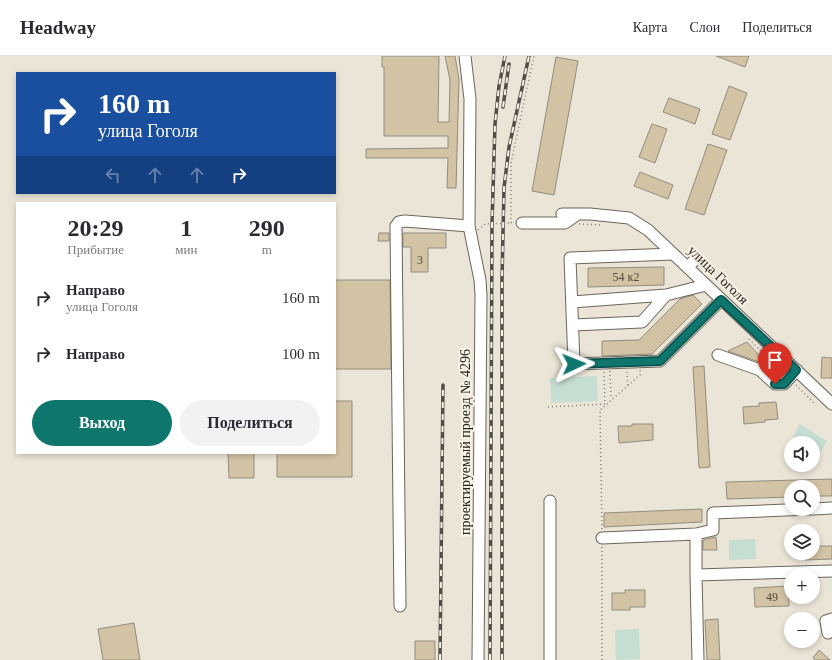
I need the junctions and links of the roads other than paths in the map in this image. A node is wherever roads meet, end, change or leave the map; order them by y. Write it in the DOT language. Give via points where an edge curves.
graph roads {
  1 [pos="465,56"];
  2 [pos="562,214"];
  3 [pos="578,219"];
  4 [pos="517,223"];
  5 [pos="474,227"];
  6 [pos="673,254"];
  7 [pos="706,285"];
  8 [pos="666,295"];
  9 [pos="721,300"];
  10 [pos="572,302"];
  11 [pos="573,325"];
  12 [pos="718,355"];
  13 [pos="796,370"];
  14 [pos="832,404"];
  15 [pos="550,501"];
  16 [pos="832,508"];
  17 [pos="820,509"];
  18 [pos="784,510"];
  19 [pos="696,534"];
  20 [pos="602,538"];
  21 [pos="832,571"];
  22 [pos="696,575"];
  23 [pos="400,606"];
  24 [pos="832,619"];
  25 [pos="828,633"];
  26 [pos="478,660"];
  27 [pos="550,660"];
  28 [pos="698,660"];
  1 -- 5 [label="street, проектируемый проезд № 4296" via="470,99"];
  2 -- 3 [label="street, улица Гоголя"];
  3 -- 4 [label="street" via="565,223"];
  3 -- 6 [label="street, улица Гоголя" via="615,216 629,218 648,230"];
  5 -- 23 [label="street" via="405,221 399,222 396,226"];
  5 -- 26 [label="street, проектируемый проезд № 4296" via="481,295"];
  6 -- 7 [label="street, улица Гоголя" via="691,263"];
  6 -- 10 [label="street" via="570,258"];
  7 -- 8 [label="street"];
  7 -- 9 [label="street, улица Гоголя"];
  8 -- 10 [label="street"];
  8 -- 11 [label="street" via="642,322"];
  9 -- 11 [label="street" via="660,361 574,364"];
  9 -- 13 [label="street, улица Гоголя"];
  10 -- 11 [label="street"];
  12 -- 13 [label="street" via="760,370 775,384 784,384"];
  13 -- 14 [label="street, улица Гоголя"];
  15 -- 27 [label="street"];
  16 -- 17 [label="street"];
  18 -- 19 [label="street" via="713,513 713,530"];
  19 -- 20 [label="street"];
  19 -- 22 [label="street"];
  21 -- 22 [label="street"];
  22 -- 28 [label="street"];
  24 -- 25 [label="street" via="826,621"];
}
